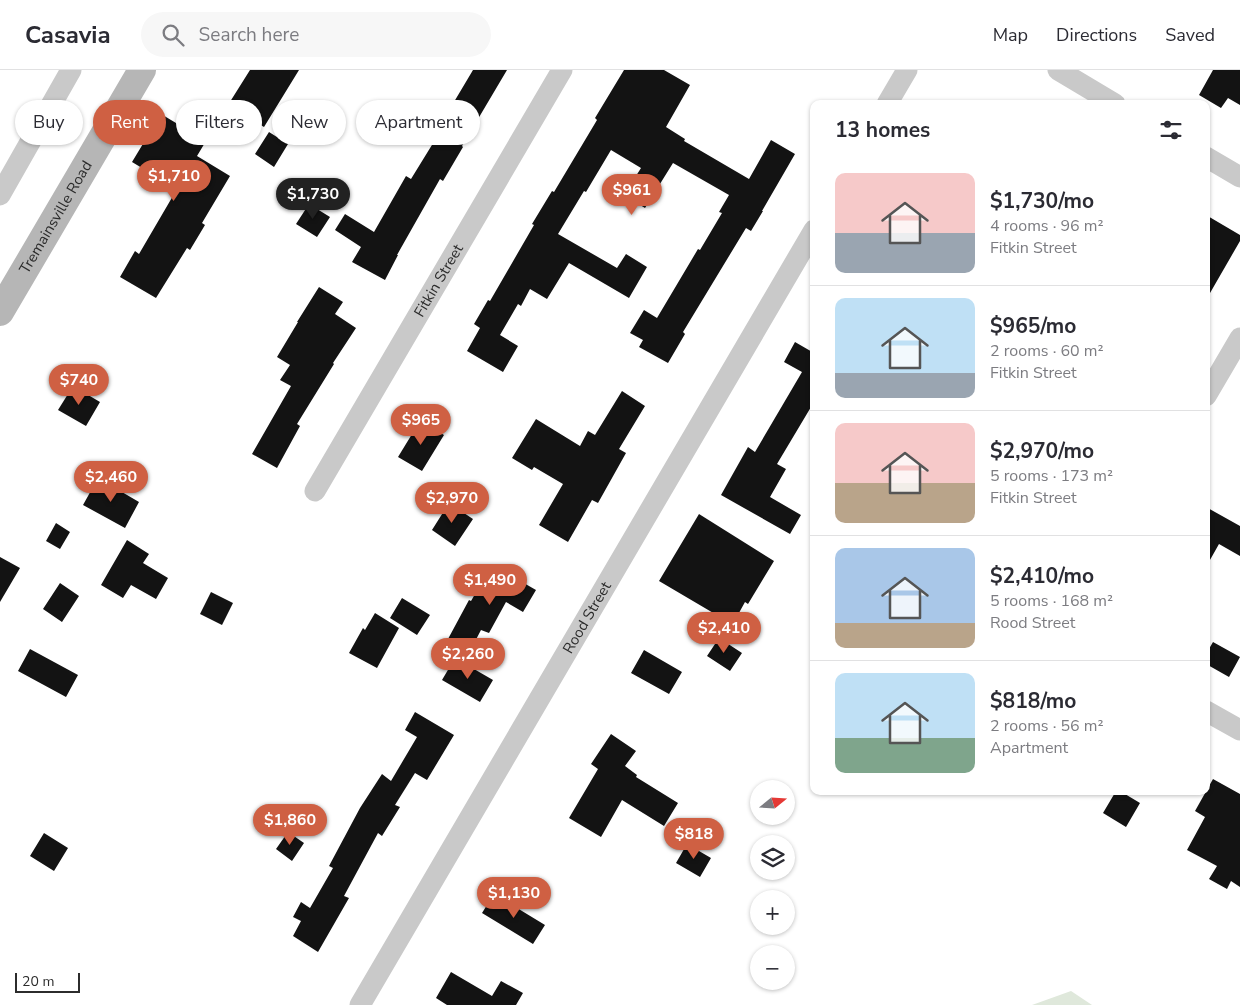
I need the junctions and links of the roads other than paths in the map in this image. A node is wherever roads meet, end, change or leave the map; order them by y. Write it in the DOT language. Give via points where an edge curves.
graph roads {
  1 [pos="71,70"];
  2 [pos="142,70"];
  3 [pos="562,70"];
  4 [pos="907,70"];
  5 [pos="1058,70"];
  6 [pos="889,100"];
  7 [pos="1108,100"];
  8 [pos="1210,160"];
  9 [pos="1240,177"];
  10 [pos="0,195"];
  11 [pos="810,237"];
  12 [pos="3,302"];
  13 [pos="1240,338"];
  14 [pos="1210,389"];
  15 [pos="315,491"];
  16 [pos="1210,713"];
  17 [pos="1240,730"];
  18 [pos="360,1005"];
  1 -- 10 [label="street"];
  2 -- 12 [label="street, Tremainsville Road"];
  3 -- 15 [label="street, Fitkin Street"];
  4 -- 6 [label="street"];
  5 -- 7 [label="street"];
  8 -- 9 [label="street"];
  11 -- 18 [label="street, Rood Street"];
  13 -- 14 [label="street"];
  16 -- 17 [label="street"];
}
